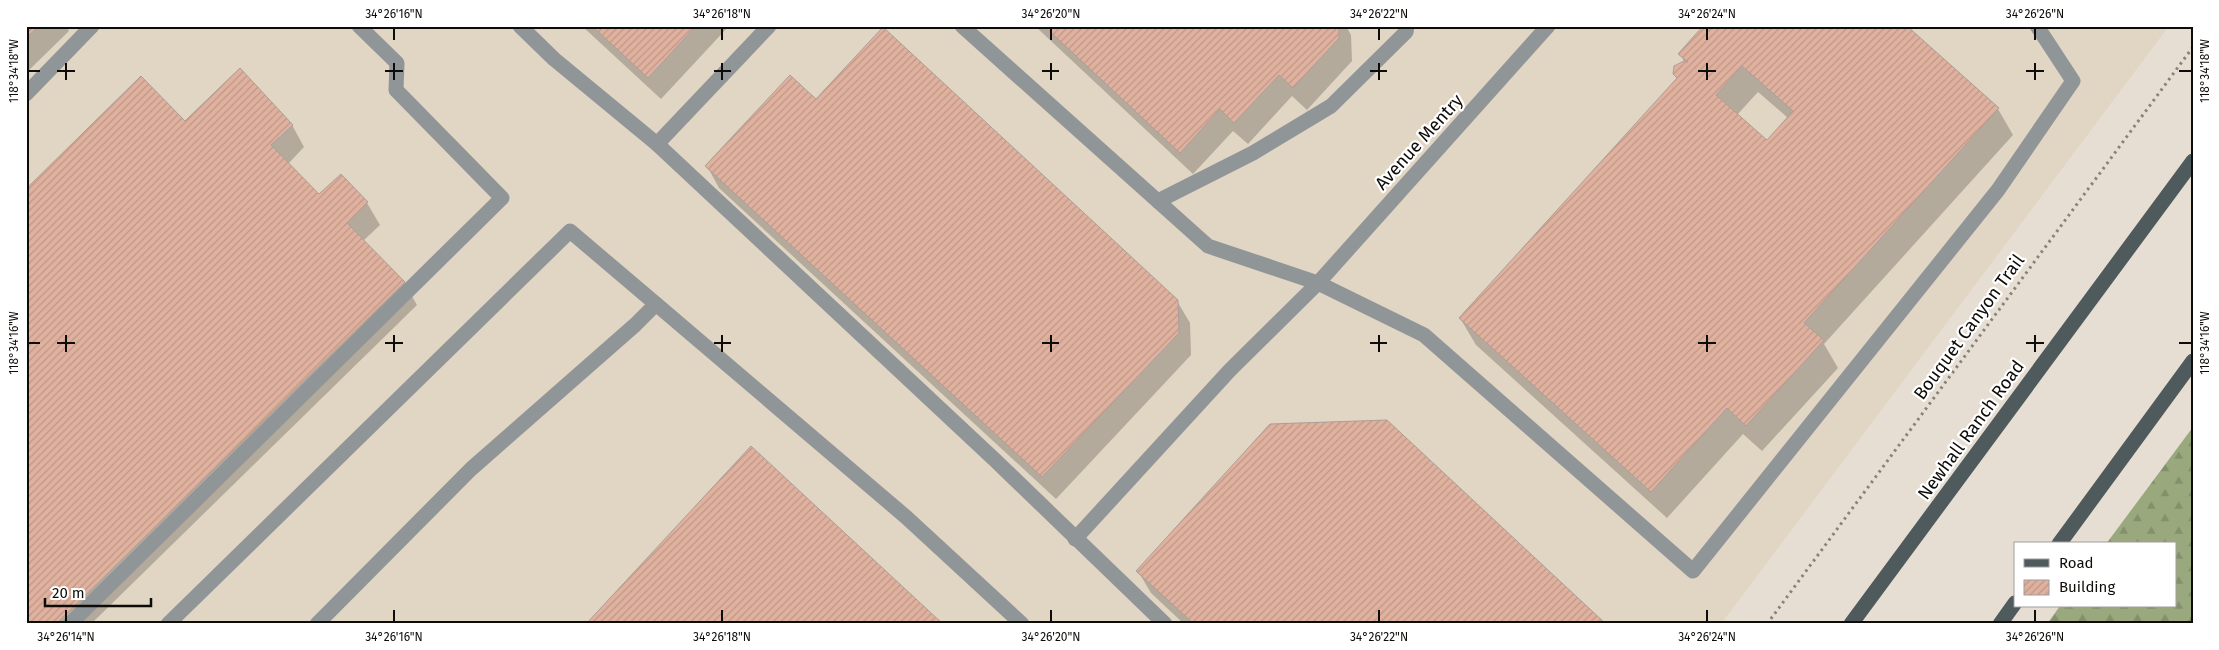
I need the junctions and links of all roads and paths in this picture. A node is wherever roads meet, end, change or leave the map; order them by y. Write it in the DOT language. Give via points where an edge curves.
graph roads {
  1 [pos="92,26"];
  2 [pos="359,26"];
  3 [pos="520,26"];
  4 [pos="769,26"];
  5 [pos="962,26"];
  6 [pos="1407,26"];
  7 [pos="1548,26"];
  8 [pos="2037,26"];
  9 [pos="2193,47"];
  10 [pos="26,94"];
  11 [pos="657,144"];
  12 [pos="2193,161"];
  13 [pos="1158,201"];
  14 [pos="1318,283"];
  15 [pos="656,304"];
  16 [pos="2193,361"];
  17 [pos="1075,539"];
  18 [pos="2060,542"];
  19 [pos="2014,604"];
  20 [pos="70,624"];
  21 [pos="168,624"];
  22 [pos="317,624"];
  23 [pos="1022,624"];
  24 [pos="1165,624"];
  25 [pos="1767,624"];
  26 [pos="1851,624"];
  27 [pos="2000,624"];
  1 -- 10 [label="street"];
  2 -- 20 [label="street" via="397,63 396,90 502,198"];
  3 -- 11 [label="street"];
  4 -- 11 [label="street"];
  5 -- 13 [label="street"];
  6 -- 13 [label="street" via="1406,32 1331,106 1253,154"];
  7 -- 14 [label="street, Avenue Mentry"];
  8 -- 14 [label="street" via="2073,81 1998,190 1693,572 1424,335"];
  9 -- 25 [label="path, Bouquet Canyon Trail"];
  11 -- 17 [label="street"];
  12 -- 26 [label="main road, Newhall Ranch Road"];
  13 -- 14 [label="street" via="1208,246"];
  14 -- 17 [label="street, Avenue Mentry" via="1230,370"];
  15 -- 21 [label="street" via="570,231"];
  15 -- 22 [label="street" via="471,469"];
  15 -- 23 [label="street" via="906,517"];
  16 -- 18 [label="main road"];
  17 -- 24 [label="street"];
  19 -- 27 [label="main road"];
}
